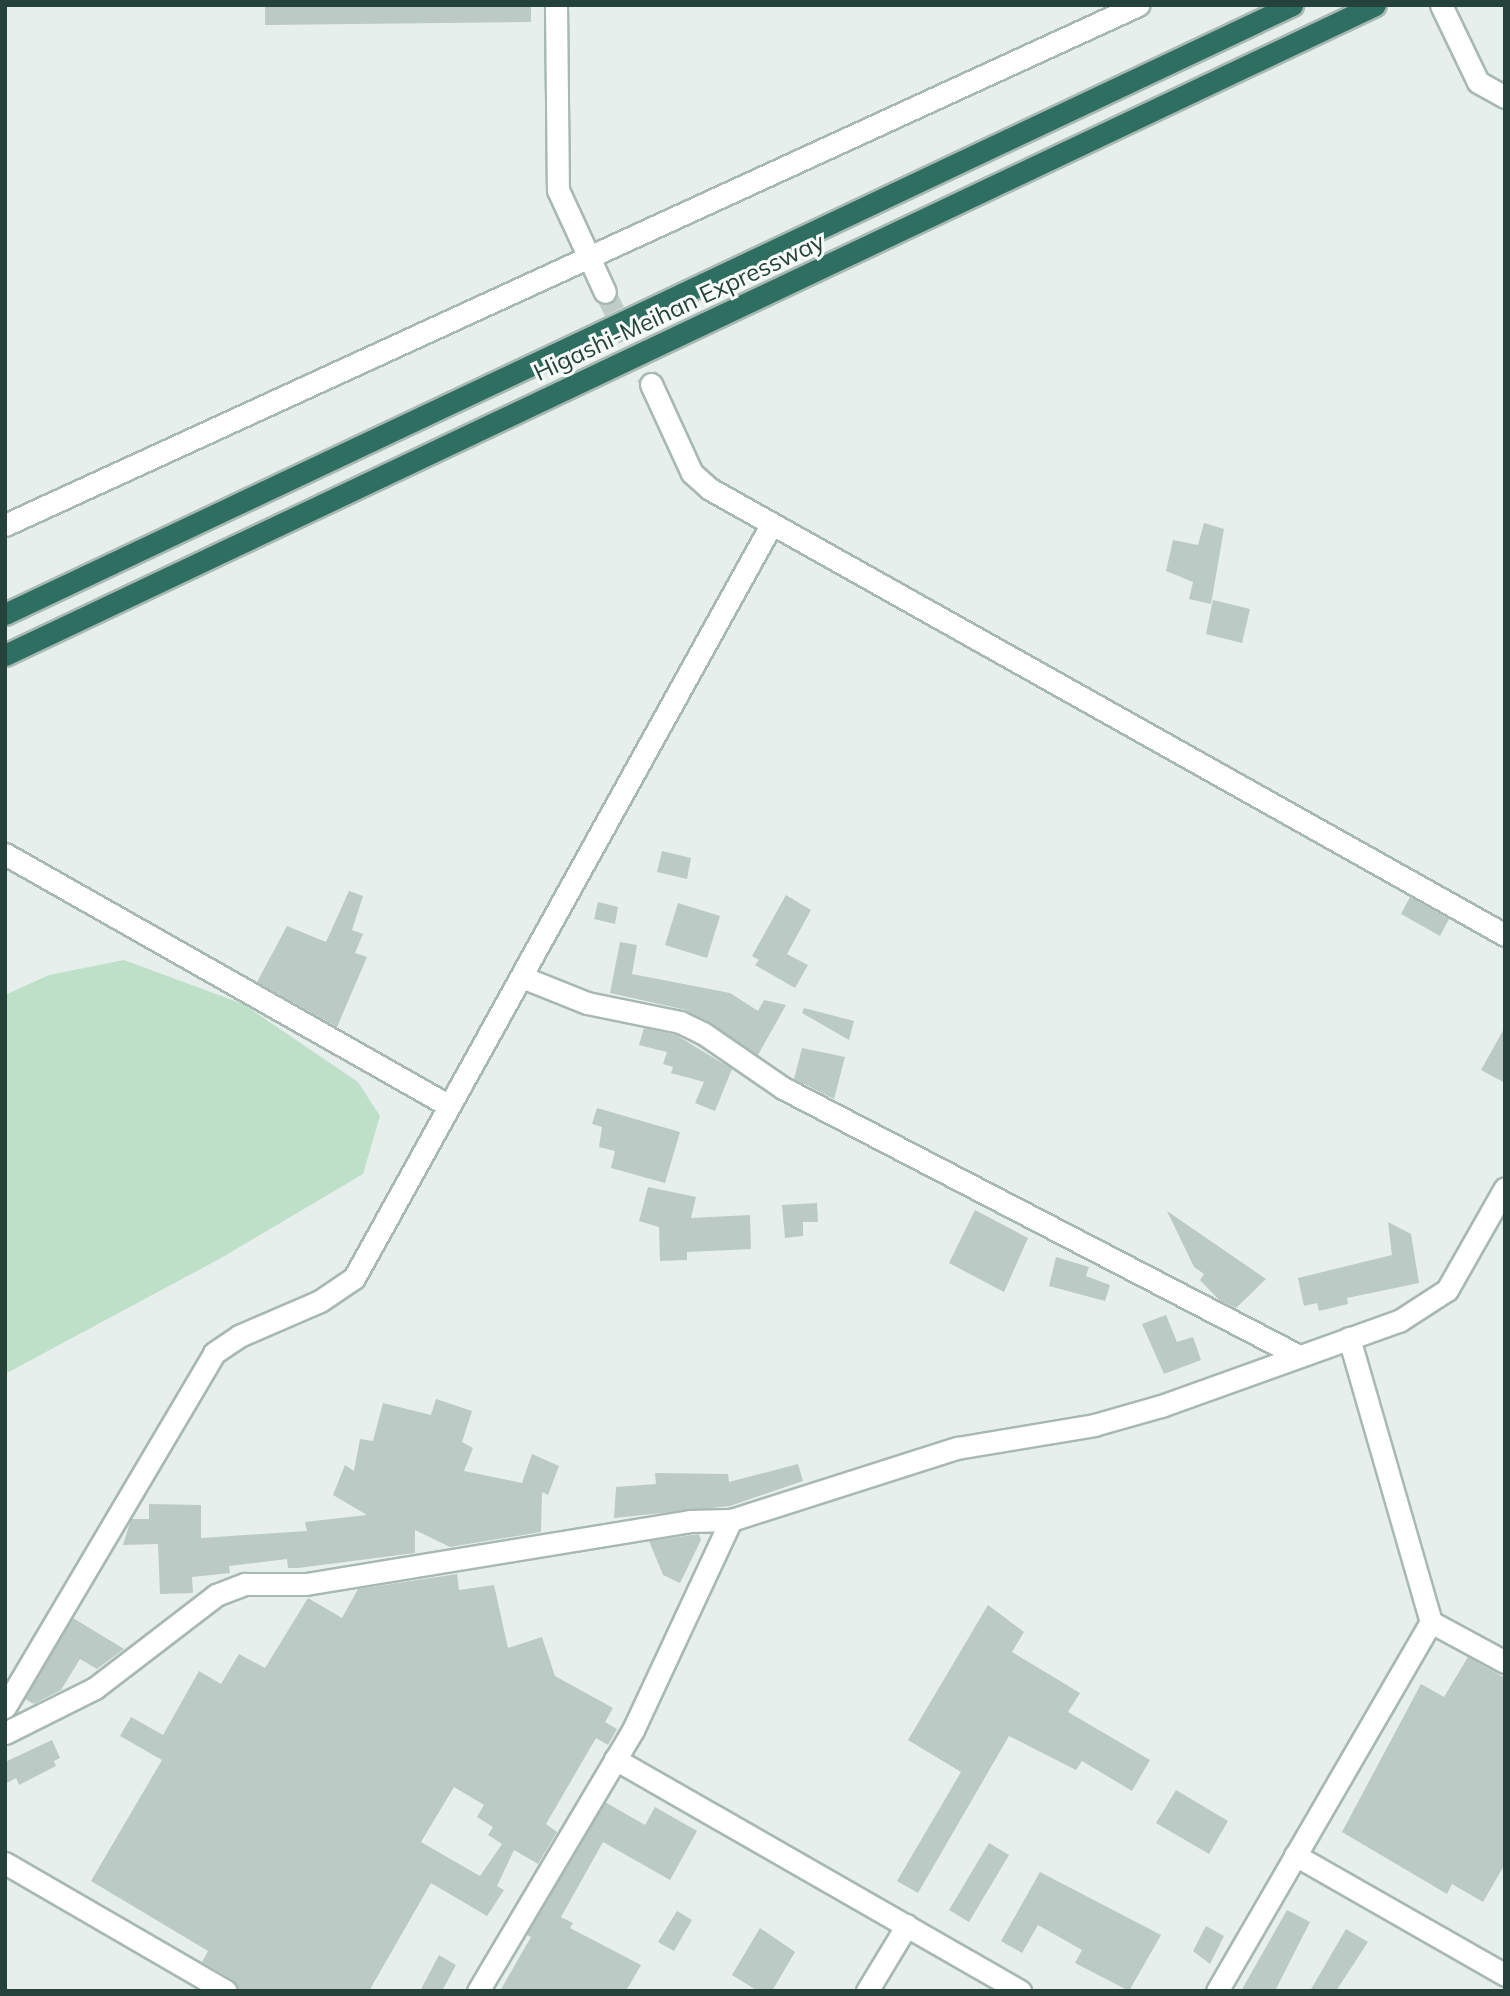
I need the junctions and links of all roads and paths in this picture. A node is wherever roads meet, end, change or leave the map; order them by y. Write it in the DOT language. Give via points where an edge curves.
graph roads {
  1 [pos="556,5"];
  2 [pos="1138,5"];
  3 [pos="1292,5"];
  4 [pos="1375,5"];
  5 [pos="1441,5"];
  6 [pos="1505,97"];
  7 [pos="589,261"];
  8 [pos="605,292"];
  9 [pos="650,384"];
  10 [pos="5,525"];
  11 [pos="771,525"];
  12 [pos="5,614"];
  13 [pos="5,655"];
  14 [pos="5,854"];
  15 [pos="1505,934"];
  16 [pos="522,977"];
  17 [pos="446,1104"];
  18 [pos="1505,1188"];
  19 [pos="1349,1338"];
  20 [pos="1297,1355"];
  21 [pos="731,1520"];
  22 [pos="1431,1622"];
  23 [pos="1505,1662"];
  24 [pos="5,1707"];
  25 [pos="9,1726"];
  26 [pos="615,1759"];
  27 [pos="1296,1855"];
  28 [pos="5,1863"];
  29 [pos="907,1925"];
  30 [pos="1505,1975"];
  31 [pos="226,1991"];
  32 [pos="478,1991"];
  33 [pos="867,1991"];
  34 [pos="1020,1991"];
  35 [pos="1217,1991"];
  1 -- 7 [label="street" via="558,190"];
  2 -- 7 [label="street"];
  3 -- 12 [label="highway, Higashi-Meihan Expressway"];
  4 -- 13 [label="highway, Higashi-Meihan Expressway"];
  5 -- 6 [label="street" via="1478,82"];
  7 -- 8 [label="street"];
  7 -- 10 [label="street"];
  9 -- 11 [label="street" via="692,473"];
  11 -- 15 [label="street"];
  11 -- 16 [label="street"];
  14 -- 17 [label="street"];
  16 -- 17 [label="street"];
  16 -- 20 [label="street" via="587,1003 680,1022 703,1032 783,1088 1119,1267"];
  17 -- 24 [label="street" via="354,1278 320,1301 239,1336 214,1353 195,1375 168,1432"];
  18 -- 19 [label="street" via="1447,1290 1399,1321"];
  19 -- 20 [label="street"];
  19 -- 22 [label="street"];
  20 -- 21 [label="street" via="1148,1410 1094,1425 957,1448"];
  21 -- 25 [label="street" via="690,1521 306,1584 245,1584 216,1595 95,1688"];
  21 -- 26 [label="street"];
  22 -- 23 [label="street"];
  22 -- 27 [label="street"];
  26 -- 29 [label="street"];
  26 -- 32 [label="street"];
  27 -- 30 [label="street"];
  27 -- 35 [label="street"];
  28 -- 31 [label="street"];
  29 -- 33 [label="street"];
  29 -- 34 [label="street"];
}
